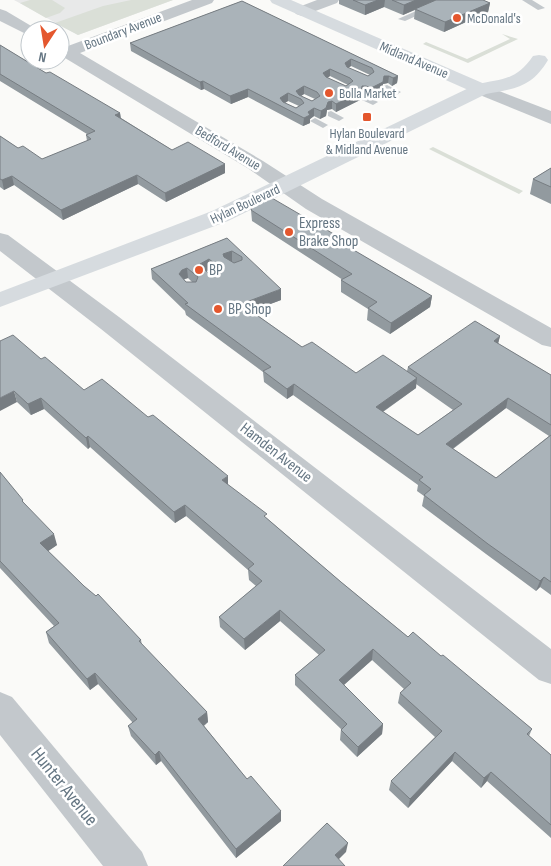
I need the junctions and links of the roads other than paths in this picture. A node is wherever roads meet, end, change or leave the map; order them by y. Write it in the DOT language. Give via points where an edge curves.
graph roads {
  1 [pos="206,0"];
  2 [pos="278,0"];
  3 [pos="331,0"];
  4 [pos="448,0"];
  5 [pos="526,0"];
  6 [pos="541,8"];
  7 [pos="302,11"];
  8 [pos="0,14"];
  9 [pos="402,20"];
  10 [pos="20,25"];
  11 [pos="70,48"];
  12 [pos="70,54"];
  13 [pos="545,57"];
  14 [pos="520,62"];
  15 [pos="503,67"];
  16 [pos="481,89"];
  17 [pos="551,118"];
  18 [pos="286,185"];
  19 [pos="0,240"];
  20 [pos="53,281"];
  21 [pos="0,300"];
  22 [pos="551,339"];
  23 [pos="551,669"];
  24 [pos="0,708"];
  25 [pos="128,866"];
  1 -- 11 [label="street, Boundary Avenue"];
  2 -- 7 [label="main road, Midland Avenue"];
  3 -- 7 [label="street"];
  4 -- 9 [label="lane"];
  5 -- 6 [label="lane"];
  7 -- 16 [label="main road, Midland Avenue"];
  8 -- 10 [label="street"];
  12 -- 18 [label="street, Bedford Avenue"];
  13 -- 14 [label="main road, Hylan Boulevard"];
  13 -- 16 [label="main road, Hylan Boulevard" via="533,73 512,84"];
  15 -- 16 [label="main road, Hylan Boulevard" via="488,75"];
  16 -- 17 [label="street, Midland Avenue"];
  16 -- 18 [label="main road, Hylan Boulevard"];
  18 -- 20 [label="main road, Hylan Boulevard" via="212,220"];
  18 -- 22 [label="street, Bedford Avenue"];
  19 -- 20 [label="street, Hamden Avenue"];
  20 -- 21 [label="main road, Hylan Boulevard"];
  20 -- 23 [label="street, Hamden Avenue"];
  24 -- 25 [label="street, Hunter Avenue"];
}
